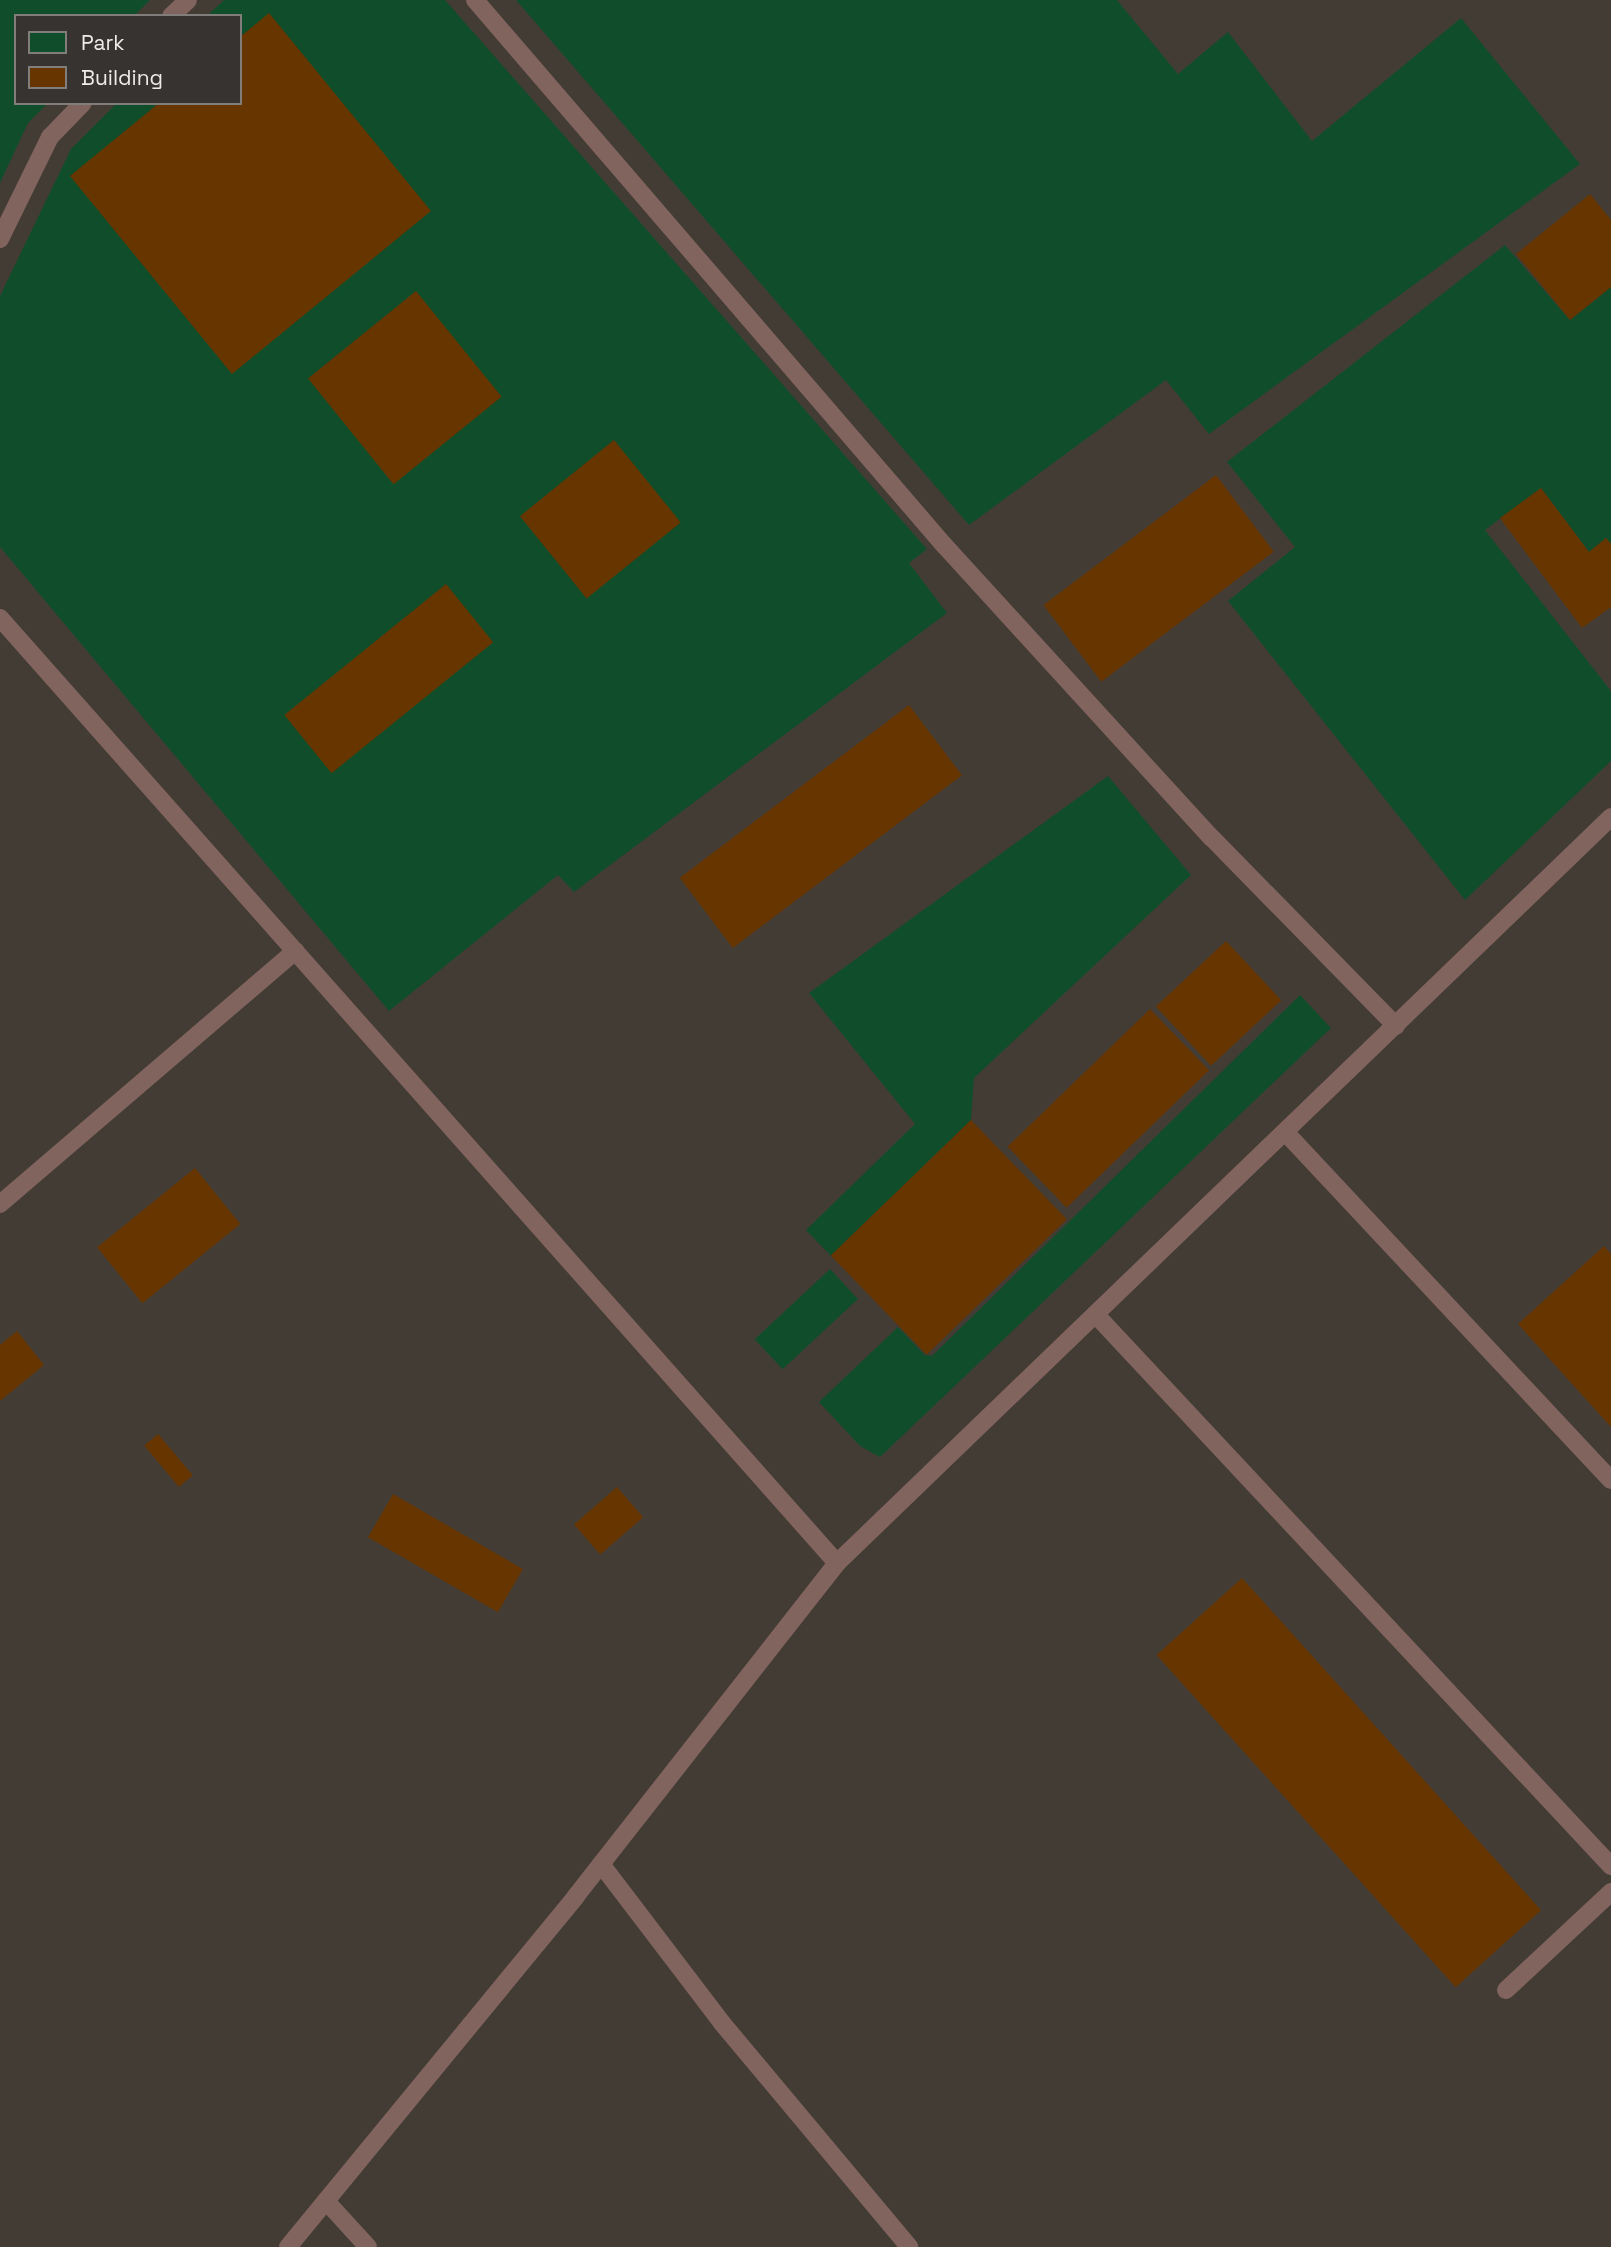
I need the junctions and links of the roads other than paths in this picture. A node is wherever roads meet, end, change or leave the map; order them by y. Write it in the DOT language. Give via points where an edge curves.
graph roads {
  1 [pos="188,0"];
  2 [pos="475,0"];
  3 [pos="173,14"];
  4 [pos="81,105"];
  5 [pos="0,239"];
  6 [pos="0,618"];
  7 [pos="1611,817"];
  8 [pos="295,951"];
  9 [pos="1396,1026"];
  10 [pos="1287,1134"];
  11 [pos="0,1204"];
  12 [pos="1097,1316"];
  13 [pos="1611,1480"];
  14 [pos="838,1563"];
  15 [pos="601,1864"];
  16 [pos="1611,1866"];
  17 [pos="1611,1892"];
  18 [pos="1506,1990"];
  19 [pos="326,2200"];
  20 [pos="288,2247"];
  21 [pos="368,2247"];
  22 [pos="909,2247"];
  1 -- 3 [label="lane"];
  2 -- 9 [label="lane" via="944,545 1212,838"];
  4 -- 5 [label="lane" via="50,137"];
  6 -- 8 [label="lane"];
  7 -- 9 [label="lane"];
  8 -- 11 [label="lane"];
  8 -- 14 [label="lane"];
  9 -- 10 [label="lane"];
  10 -- 12 [label="lane"];
  10 -- 13 [label="lane"];
  12 -- 14 [label="lane"];
  12 -- 16 [label="lane"];
  14 -- 15 [label="lane"];
  15 -- 19 [label="lane"];
  15 -- 22 [label="lane" via="722,2023"];
  17 -- 18 [label="lane"];
  19 -- 20 [label="lane"];
  19 -- 21 [label="lane"];
}
